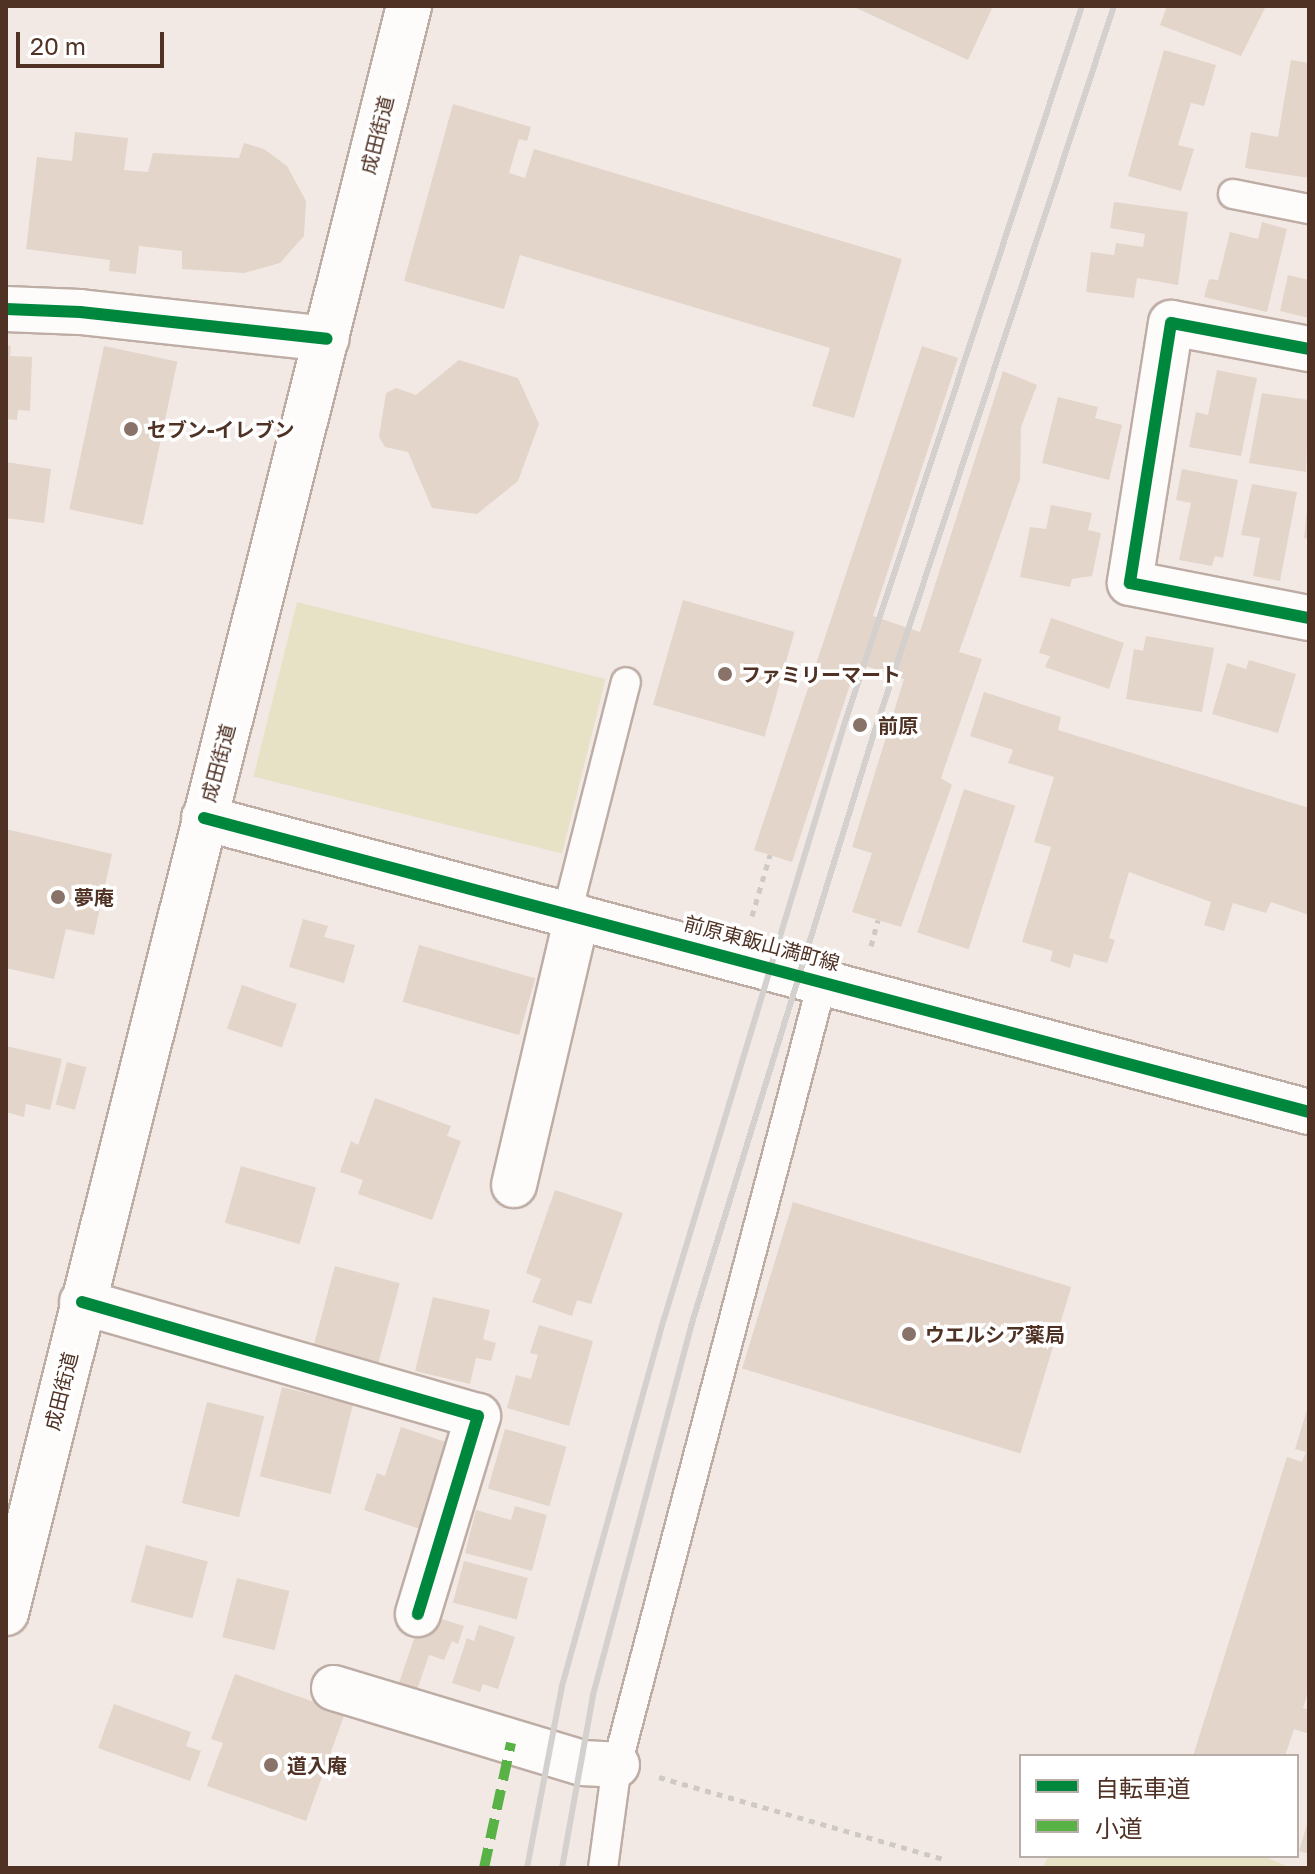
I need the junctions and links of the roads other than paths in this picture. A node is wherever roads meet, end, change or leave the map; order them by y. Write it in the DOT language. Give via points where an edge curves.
graph roads {
  1 [pos="409,6"];
  2 [pos="1233,194"];
  3 [pos="1309,209"];
  4 [pos="6,309"];
  5 [pos="327,339"];
  6 [pos="1309,349"];
  7 [pos="1309,618"];
  8 [pos="626,682"];
  9 [pos="204,818"];
  10 [pos="572,914"];
  11 [pos="823,979"];
  12 [pos="1309,1112"];
  13 [pos="514,1185"];
  14 [pos="82,1302"];
  15 [pos="12,1562"];
  16 [pos="6,1613"];
  17 [pos="418,1614"];
  18 [pos="334,1688"];
  19 [pos="617,1765"];
  20 [pos="603,1868"];
  1 -- 5 [label="main road, 成田街道"];
  2 -- 3 [label="lane"];
  4 -- 5 [label="main road"];
  5 -- 9 [label="main road, 成田街道"];
  6 -- 7 [label="main road" via="1171,323 1130,583"];
  8 -- 10 [label="lane"];
  9 -- 10 [label="main road, 前原東飯山満町線"];
  9 -- 14 [label="main road, 成田街道"];
  10 -- 11 [label="main road, 前原東飯山満町線"];
  10 -- 13 [label="main road"];
  11 -- 12 [label="main road, 前原東飯山満町線"];
  11 -- 19 [label="lane"];
  14 -- 15 [label="main road, 成田街道"];
  14 -- 17 [label="main road" via="478,1416"];
  15 -- 16 [label="main road, 成田街道"];
  18 -- 19 [label="main road" via="582,1763"];
  19 -- 20 [label="lane"];
}
